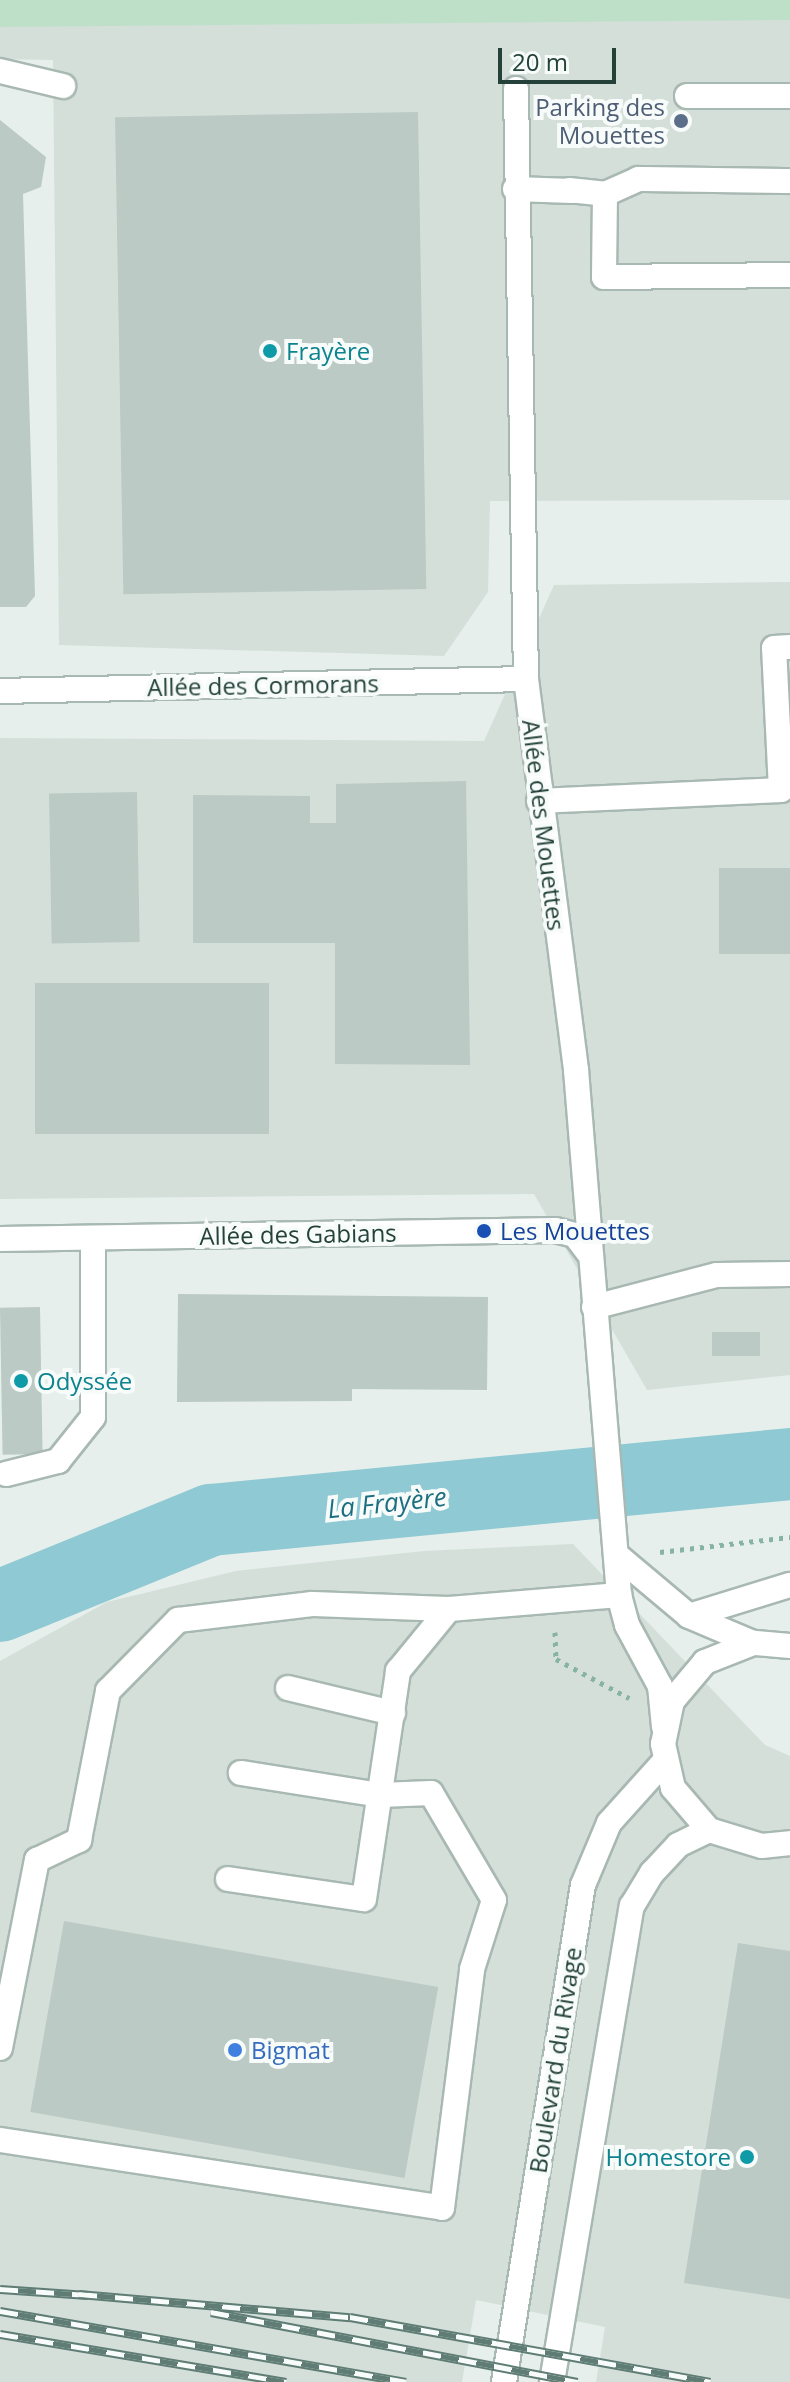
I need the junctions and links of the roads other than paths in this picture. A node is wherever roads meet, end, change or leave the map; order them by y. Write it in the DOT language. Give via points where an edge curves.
graph roads {
  1 [pos="0,71"];
  2 [pos="63,86"];
  3 [pos="516,89"];
  4 [pos="687,96"];
  5 [pos="790,96"];
  6 [pos="790,181"];
  7 [pos="515,189"];
  8 [pos="605,194"];
  9 [pos="790,275"];
  10 [pos="790,647"];
  11 [pos="526,679"];
  12 [pos="0,691"];
  13 [pos="539,801"];
  14 [pos="93,1238"];
  15 [pos="0,1239"];
  16 [pos="588,1252"];
  17 [pos="790,1274"];
  18 [pos="594,1307"];
  19 [pos="6,1474"];
  20 [pos="620,1558"];
  21 [pos="790,1585"];
  22 [pos="619,1595"];
  23 [pos="449,1609"];
  24 [pos="689,1616"];
  25 [pos="753,1643"];
  26 [pos="790,1646"];
  27 [pos="288,1688"];
  28 [pos="393,1713"];
  29 [pos="664,1727"];
  30 [pos="664,1762"];
  31 [pos="241,1773"];
  32 [pos="380,1795"];
  33 [pos="709,1830"];
  34 [pos="790,1843"];
  35 [pos="228,1879"];
  36 [pos="0,2048"];
  37 [pos="0,2140"];
  38 [pos="504,2382"];
  39 [pos="552,2382"];
  1 -- 2 [label="street"];
  3 -- 7 [label="street, Allée des Mouettes"];
  4 -- 5 [label="street"];
  6 -- 8 [label="street" via="638,179"];
  7 -- 8 [label="street"];
  7 -- 11 [label="street, Allée des Mouettes"];
  8 -- 9 [label="street" via="604,277"];
  10 -- 13 [label="street" via="774,648 781,790"];
  11 -- 12 [label="street, Allée des Cormorans"];
  11 -- 13 [label="street, Allée des Mouettes"];
  13 -- 16 [label="street, Allée des Mouettes" via="576,1070"];
  14 -- 15 [label="street, Allée des Gabians"];
  14 -- 16 [label="street, Allée des Gabians" via="555,1230 575,1235"];
  14 -- 19 [label="street" via="93,1417 58,1461"];
  16 -- 18 [label="street, Allée des Mouettes"];
  17 -- 18 [label="street" via="717,1275"];
  18 -- 20 [label="street, Allée des Mouettes"];
  20 -- 22 [label="street, Allée des Mouettes"];
  20 -- 24 [label="street"];
  21 -- 24 [label="street"];
  22 -- 23 [label="street"];
  22 -- 29 [label="street, Allée des Mouettes" via="627,1625 660,1686"];
  23 -- 28 [label="street" via="398,1671"];
  23 -- 36 [label="street" via="312,1604 178,1620 108,1691 79,1840 37,1860"];
  24 -- 25 [label="street"];
  25 -- 26 [label="street"];
  25 -- 29 [label="street" via="728,1649 685,1679"];
  27 -- 28 [label="street"];
  28 -- 32 [label="street"];
  29 -- 30 [label="street, Allée des Mouettes"];
  30 -- 33 [label="street" via="688,1811"];
  30 -- 38 [label="street, Boulevard du Rivage" via="609,1823 583,1885"];
  31 -- 32 [label="street"];
  32 -- 35 [label="street" via="364,1899"];
  32 -- 37 [label="street" via="431,1793 494,1900 472,1969 442,2208"];
  33 -- 34 [label="street" via="748,1844"];
  33 -- 39 [label="street, Boulevard du Rivage" via="678,1845 632,1906"];
}
